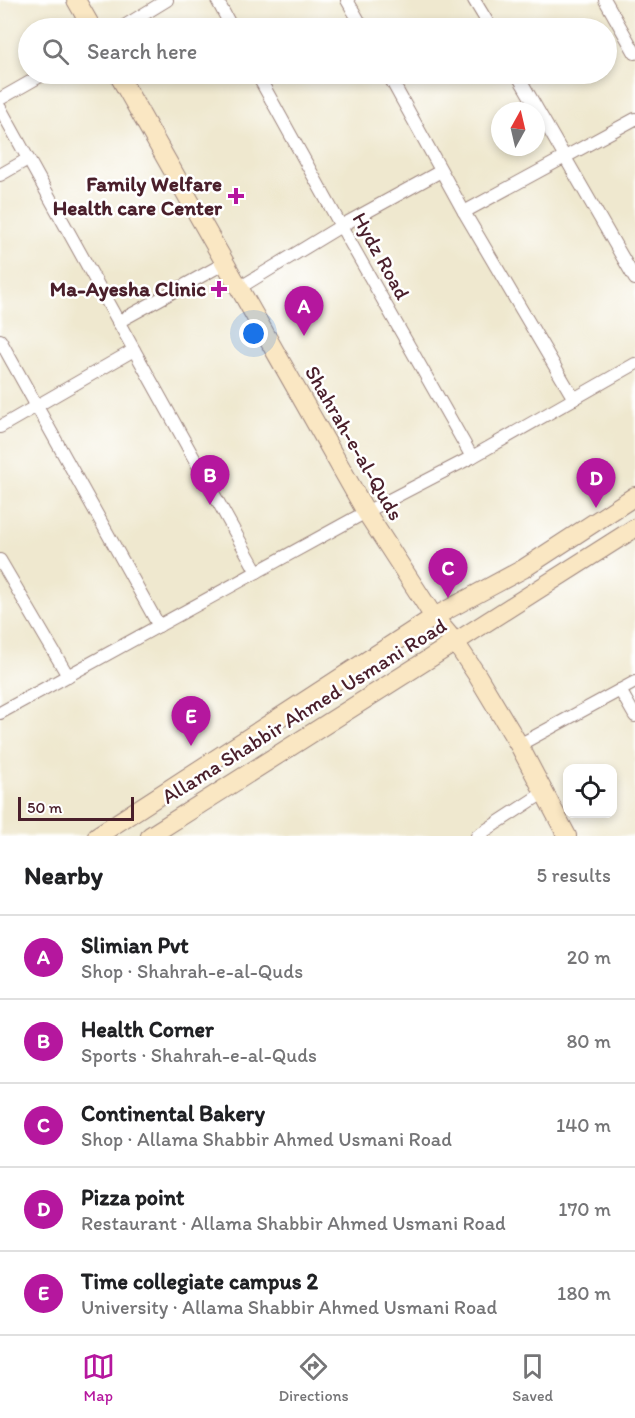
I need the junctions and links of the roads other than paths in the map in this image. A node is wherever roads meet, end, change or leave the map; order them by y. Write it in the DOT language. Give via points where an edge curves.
graph roads {
  1 [pos="76,0"];
  2 [pos="166,0"];
  3 [pos="217,0"];
  4 [pos="347,0"];
  5 [pos="474,0"];
  6 [pos="605,0"];
  7 [pos="86,18"];
  8 [pos="137,18"];
  9 [pos="227,18"];
  10 [pos="357,18"];
  11 [pos="485,18"];
  12 [pos="615,18"];
  13 [pos="617,21"];
  14 [pos="635,53"];
  15 [pos="26,84"];
  16 [pos="124,84"];
  17 [pos="263,84"];
  18 [pos="393,84"];
  19 [pos="523,84"];
  20 [pos="0,99"];
  21 [pos="0,108"];
  22 [pos="635,119"];
  23 [pos="565,157"];
  24 [pos="28,159"];
  25 [pos="441,171"];
  26 [pos="0,175"];
  27 [pos="464,212"];
  28 [pos="341,226"];
  29 [pos="225,263"];
  30 [pos="635,279"];
  31 [pos="239,288"];
  32 [pos="118,322"];
  33 [pos="0,340"];
  34 [pos="134,350"];
  35 [pos="635,364"];
  36 [pos="574,399"];
  37 [pos="37,406"];
  38 [pos="0,427"];
  39 [pos="472,457"];
  40 [pos="635,496"];
  41 [pos="366,512"];
  42 [pos="635,528"];
  43 [pos="0,560"];
  44 [pos="257,572"];
  45 [pos="434,616"];
  46 [pos="159,626"];
  47 [pos="455,642"];
  48 [pos="68,676"];
  49 [pos="635,682"];
  50 [pos="620,690"];
  51 [pos="0,713"];
  52 [pos="635,716"];
  53 [pos="519,745"];
  54 [pos="543,793"];
  55 [pos="97,836"];
  56 [pos="150,836"];
  57 [pos="477,836"];
  58 [pos="567,836"];
  1 -- 7 [label="main road"];
  2 -- 8 [label="street"];
  3 -- 9 [label="street"];
  4 -- 10 [label="street"];
  5 -- 11 [label="street"];
  6 -- 12 [label="street"];
  13 -- 14 [label="street"];
  15 -- 20 [label="street"];
  16 -- 29 [label="main road, Shahrah-e-al-Quds"];
  17 -- 28 [label="street, Hydz Road"];
  18 -- 25 [label="street"];
  19 -- 23 [label="street"];
  21 -- 24 [label="street"];
  22 -- 23 [label="street"];
  23 -- 27 [label="street"];
  23 -- 30 [label="street"];
  24 -- 26 [label="street"];
  24 -- 32 [label="street"];
  25 -- 27 [label="street"];
  25 -- 28 [label="street"];
  27 -- 36 [label="street"];
  28 -- 31 [label="street"];
  28 -- 39 [label="street, Hydz Road"];
  29 -- 31 [label="main road, Shahrah-e-al-Quds"];
  29 -- 32 [label="street"];
  31 -- 41 [label="main road, Shahrah-e-al-Quds"];
  32 -- 34 [label="street"];
  33 -- 37 [label="street"];
  34 -- 37 [label="street"];
  34 -- 44 [label="street"];
  35 -- 36 [label="street"];
  36 -- 39 [label="street"];
  37 -- 38 [label="street"];
  37 -- 46 [label="street"];
  39 -- 41 [label="street"];
  40 -- 45 [label="main road, Allama Shabbir Ahmed Usmani Road" via="523,568"];
  41 -- 44 [label="street"];
  41 -- 45 [label="main road, Shahrah-e-al-Quds"];
  42 -- 47 [label="main road, Allama Shabbir Ahmed Usmani Road"];
  43 -- 48 [label="street"];
  44 -- 46 [label="street"];
  45 -- 47 [label="main road, Shahrah-e-al-Quds"];
  45 -- 55 [label="main road, Allama Shabbir Ahmed Usmani Road"];
  46 -- 48 [label="street"];
  47 -- 53 [label="main road, Shahrah-e-al-Quds"];
  47 -- 56 [label="main road, Allama Shabbir Ahmed Usmani Road"];
  48 -- 51 [label="street"];
  49 -- 50 [label="street"];
  50 -- 52 [label="street"];
  50 -- 53 [label="street"];
  53 -- 54 [label="main road, Shahrah-e-al-Quds"];
  54 -- 57 [label="street"];
  54 -- 58 [label="main road, Shahrah-e-al-Quds"];
}
